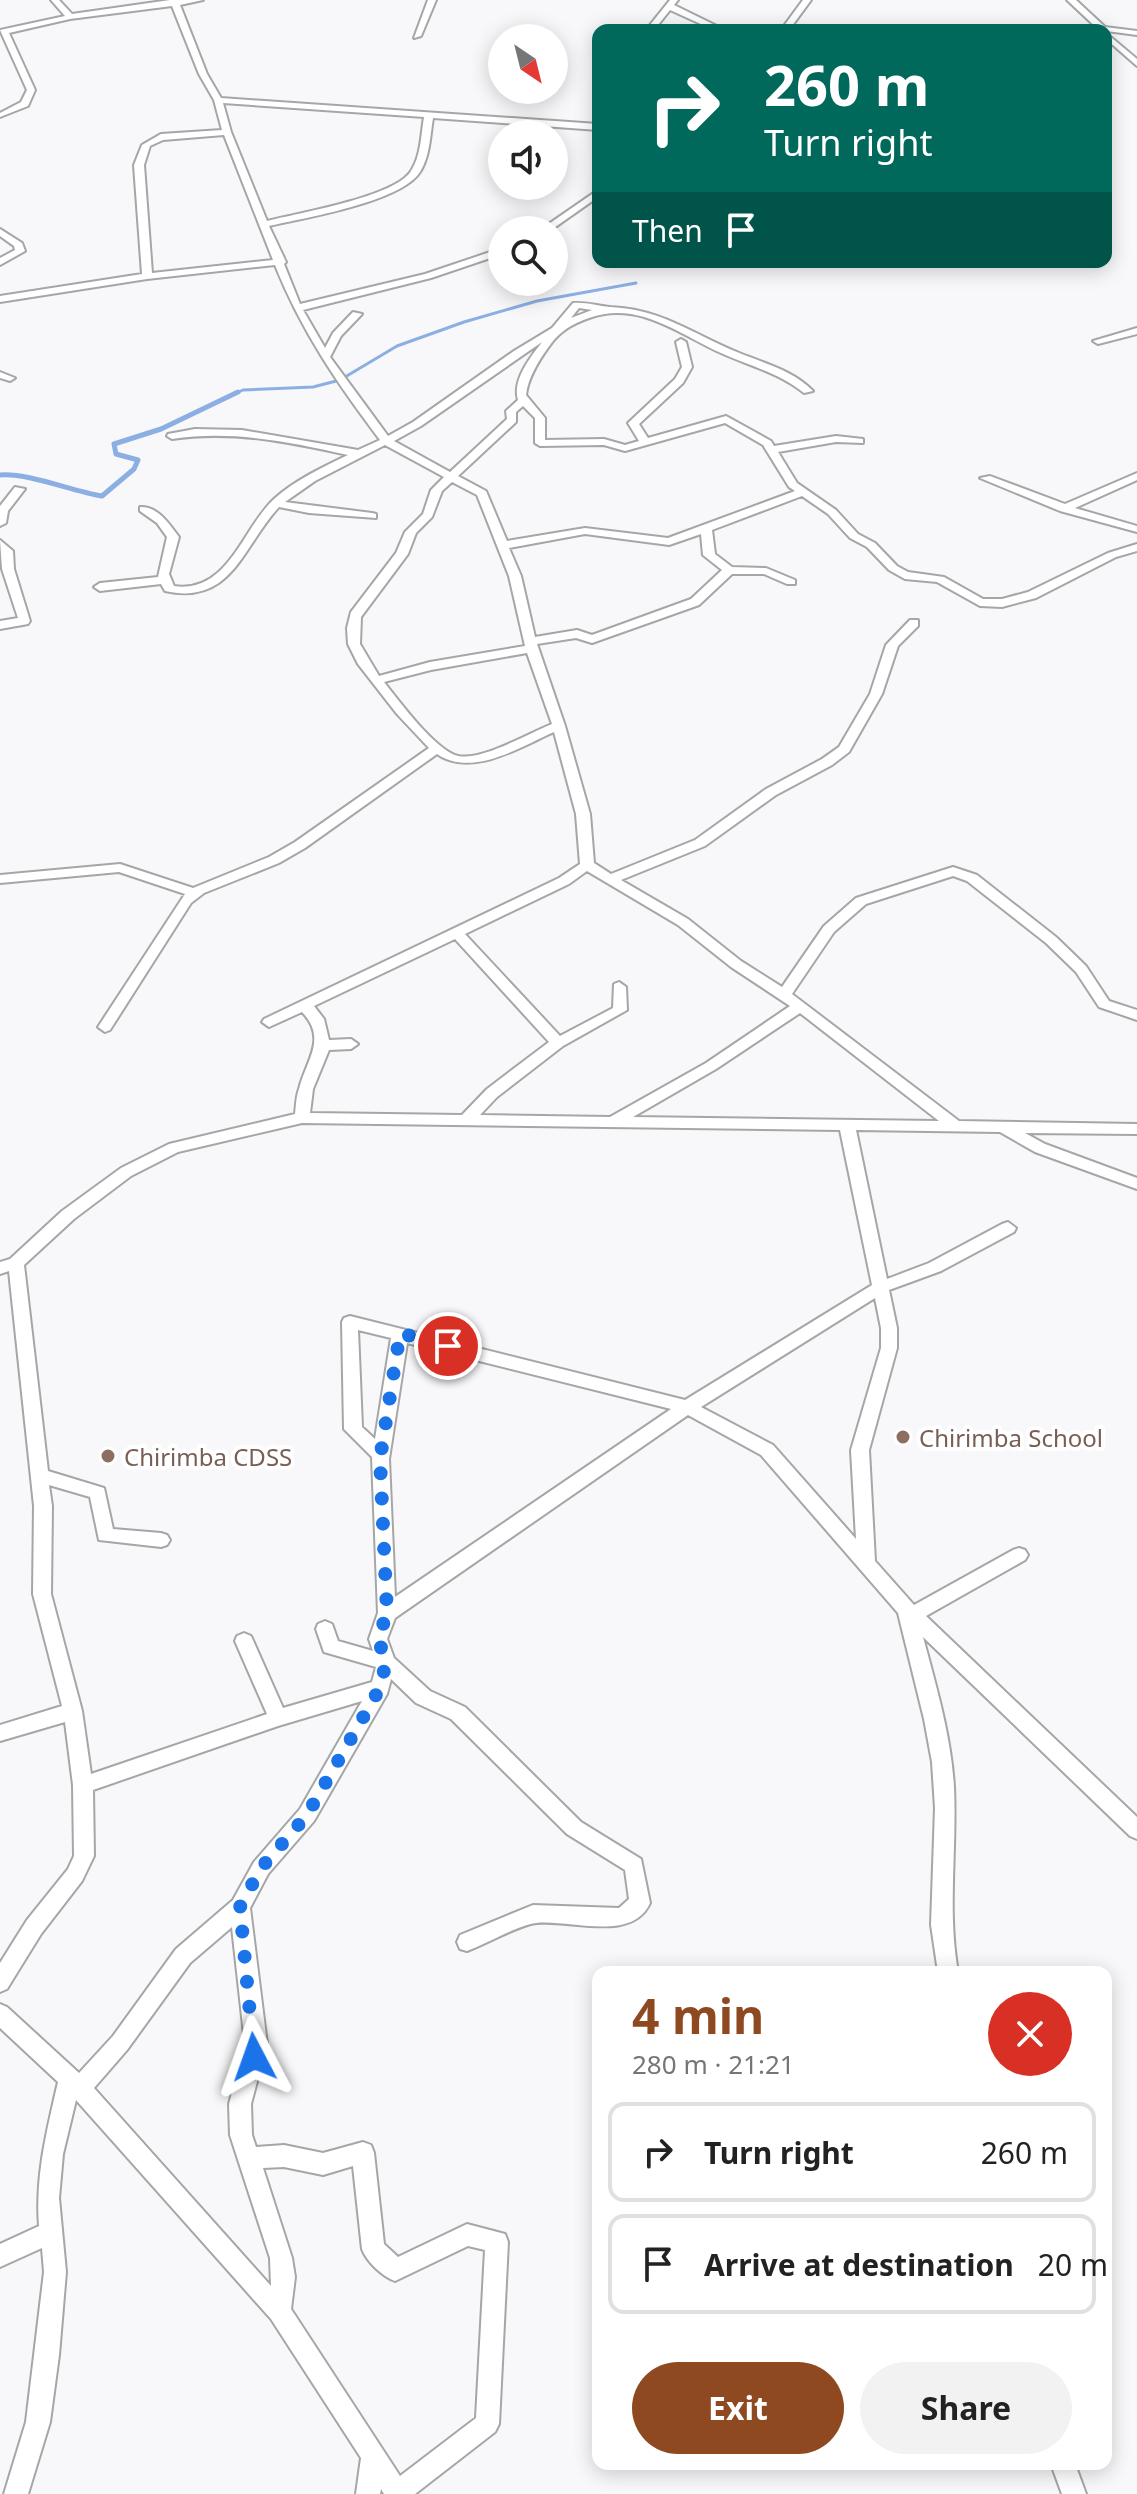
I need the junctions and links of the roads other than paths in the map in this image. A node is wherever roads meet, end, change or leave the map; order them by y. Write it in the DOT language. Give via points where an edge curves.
graph roads {
  1 [pos="55,0"];
  2 [pos="199,0"];
  3 [pos="432,0"];
  4 [pos="807,0"];
  5 [pos="1071,0"];
  6 [pos="174,1"];
  7 [pos="672,3"];
  8 [pos="70,17"];
  9 [pos="655,24"];
  10 [pos="710,24"];
  11 [pos="789,24"];
  12 [pos="1097,24"];
  13 [pos="2,31"];
  14 [pos="1112,31"];
  15 [pos="1137,33"];
  16 [pos="417,36"];
  17 [pos="1112,39"];
  18 [pos="1137,63"];
  19 [pos="218,100"];
  20 [pos="429,114"];
  21 [pos="2,115"];
  22 [pos="592,127"];
  23 [pos="227,132"];
  24 [pos="592,197"];
  25 [pos="565,216"];
  26 [pos="264,224"];
  27 [pos="0,232"];
  28 [pos="488,256"];
  29 [pos="0,262"];
  30 [pos="281,262"];
  31 [pos="147,276"];
  32 [pos="0,299"];
  33 [pos="297,308"];
  34 [pos="357,314"];
  35 [pos="1137,331"];
  36 [pos="552,333"];
  37 [pos="1098,341"];
  38 [pos="681,342"];
  39 [pos="325,357"];
  40 [pos="808,391"];
  41 [pos="523,401"];
  42 [pos="172,436"];
  43 [pos="651,441"];
  44 [pos="859,441"];
  45 [pos="387,442"];
  46 [pos="771,450"];
  47 [pos="663,453"];
  48 [pos="360,454"];
  49 [pos="453,475"];
  50 [pos="1137,476"];
  51 [pos="986,478"];
  52 [pos="19,489"];
  53 [pos="804,492"];
  54 [pos="276,503"];
  55 [pos="144,509"];
  56 [pos="1064,509"];
  57 [pos="372,516"];
  58 [pos="0,523"];
  59 [pos="706,528"];
  60 [pos="1137,529"];
  61 [pos="0,543"];
  62 [pos="504,545"];
  63 [pos="1137,547"];
  64 [pos="729,570"];
  65 [pos="3,573"];
  66 [pos="164,580"];
  67 [pos="791,582"];
  68 [pos="100,587"];
  69 [pos="914,623"];
  70 [pos="0,625"];
  71 [pos="531,646"];
  72 [pos="377,680"];
  73 [pos="559,726"];
  74 [pos="436,749"];
  75 [pos="587,865"];
  76 [pos="613,878"];
  77 [pos="0,879"];
  78 [pos="195,893"];
  79 [pos="457,932"];
  80 [pos="619,987"];
  81 [pos="783,996"];
  82 [pos="303,1004"];
  83 [pos="800,1006"];
  84 [pos="1137,1015"];
  85 [pos="269,1022"];
  86 [pos="105,1027"];
  87 [pos="558,1043"];
  88 [pos="351,1044"];
  89 [pos="323,1045"];
  90 [pos="668,1082"];
  91 [pos="646,1106"];
  92 [pos="302,1118"];
  93 [pos="466,1120"];
  94 [pos="613,1122"];
  95 [pos="954,1125"];
  96 [pos="847,1126"];
  97 [pos="1002,1126"];
  98 [pos="1137,1129"];
  99 [pos="1137,1184"];
  100 [pos="1008,1228"];
  101 [pos="8,1266"];
  102 [pos="879,1288"];
  103 [pos="400,1333"];
  104 [pos="687,1407"];
  105 [pos="381,1455"];
  106 [pos="40,1475"];
  107 [pos="161,1540"];
  108 [pos="1019,1555"];
  109 [pos="866,1561"];
  110 [pos="387,1613"];
  111 [pos="909,1613"];
  112 [pos="325,1629"];
  113 [pos="244,1641"];
  114 [pos="386,1662"];
  115 [pos="380,1688"];
  116 [pos="73,1711"];
  117 [pos="278,1718"];
  118 [pos="0,1733"];
  119 [pos="83,1785"];
  120 [pos="1137,1830"];
  121 [pos="240,1907"];
  122 [pos="467,1942"];
  123 [pos="946,1966"];
  124 [pos="0,1982"];
  125 [pos="0,2014"];
  126 [pos="75,2083"];
  127 [pos="247,2158"];
  128 [pos="51,2232"];
  129 [pos="0,2256"];
  130 [pos="279,2311"];
  131 [pos="373,2458"];
  132 [pos="1065,2470"];
  133 [pos="16,2494"];
  134 [pos="368,2494"];
  135 [pos="398,2494"];
  136 [pos="1074,2494"];
  1 -- 8 [label="street"];
  2 -- 6 [label="street"];
  3 -- 16 [label="street"];
  4 -- 11 [label="street"];
  5 -- 12 [label="street"];
  6 -- 8 [label="street"];
  6 -- 19 [label="street"];
  7 -- 9 [label="street"];
  7 -- 10 [label="street"];
  8 -- 13 [label="street"];
  13 -- 21 [label="street" via="31,90 25,104"];
  14 -- 15 [label="street"];
  17 -- 18 [label="street"];
  19 -- 20 [label="street"];
  19 -- 23 [label="street"];
  20 -- 22 [label="street"];
  20 -- 26 [label="street" via="420,162 409,179 379,193"];
  23 -- 26 [label="street"];
  23 -- 31 [label="street" via="161,137 146,145 139,165"];
  24 -- 25 [label="street"];
  26 -- 30 [label="street"];
  27 -- 29 [label="street" via="20,251"];
  28 -- 33 [label="street"];
  30 -- 31 [label="street"];
  30 -- 33 [label="street"];
  31 -- 32 [label="street"];
  33 -- 39 [label="street"];
  34 -- 39 [label="street"];
  35 -- 37 [label="street"];
  36 -- 40 [label="street" via="577,305 666,318 721,349 786,375"];
  36 -- 41 [label="street" via="522,384"];
  36 -- 45 [label="street"];
  38 -- 43 [label="street" via="687,367 679,381 633,423"];
  39 -- 45 [label="street"];
  41 -- 43 [label="street" via="539,413 540,443 604,442 625,448"];
  41 -- 49 [label="street" via="511,411 512,420"];
  42 -- 48 [label="street" via="197,432 289,437"];
  43 -- 46 [label="street" via="722,418 763,439"];
  43 -- 47 [label="street"];
  44 -- 46 [label="street" via="836,439"];
  45 -- 48 [label="street"];
  45 -- 49 [label="street"];
  46 -- 53 [label="street" via="787,479"];
  48 -- 54 [label="street"];
  49 -- 62 [label="street" via="482,493"];
  49 -- 72 [label="street" via="437,490 428,515 411,532 402,554 353,621 358,654"];
  50 -- 56 [label="street"];
  51 -- 56 [label="street"];
  52 -- 58 [label="street" via="2,511"];
  53 -- 59 [label="street"];
  53 -- 63 [label="street" via="893,568 905,575 940,579 980,602 1032,595"];
  54 -- 57 [label="street"];
  54 -- 66 [label="street" via="221,577 178,592"];
  55 -- 66 [label="street" via="173,537"];
  56 -- 60 [label="street"];
  59 -- 62 [label="street" via="661,543 597,530"];
  59 -- 64 [label="street" via="709,555"];
  61 -- 65 [label="street" via="7,551"];
  62 -- 71 [label="street"];
  64 -- 67 [label="street" via="766,571"];
  64 -- 71 [label="street" via="695,602 670,613 592,639 577,634"];
  65 -- 70 [label="street" via="23,605 24,621"];
  66 -- 68 [label="street"];
  69 -- 76 [label="street" via="892,645 876,694 844,749 700,843"];
  71 -- 72 [label="street"];
  71 -- 73 [label="street"];
  72 -- 74 [label="street"];
  73 -- 74 [label="street" via="479,758 453,759"];
  73 -- 75 [label="street" via="583,814"];
  74 -- 78 [label="street" via="300,845"];
  75 -- 76 [label="street"];
  75 -- 79 [label="street"];
  76 -- 81 [label="street"];
  77 -- 78 [label="street" via="120,868"];
  78 -- 86 [label="street"];
  79 -- 82 [label="street"];
  79 -- 87 [label="street" via="474,957"];
  80 -- 87 [label="street" via="620,1010"];
  81 -- 83 [label="street"];
  81 -- 84 [label="street" via="829,929 851,908 953,871 972,878 1051,940 1081,969 1104,1004"];
  82 -- 85 [label="street"];
  82 -- 89 [label="street" via="317,1019"];
  83 -- 91 [label="street"];
  83 -- 95 [label="street"];
  87 -- 93 [label="street" via="492,1093"];
  88 -- 89 [label="street"];
  89 -- 92 [label="street" via="306,1089"];
  90 -- 91 [label="street"];
  91 -- 94 [label="street"];
  92 -- 93 [label="street"];
  92 -- 101 [label="street" via="174,1148 126,1172"];
  93 -- 94 [label="street"];
  94 -- 96 [label="street"];
  95 -- 96 [label="street"];
  95 -- 97 [label="street"];
  96 -- 102 [label="street"];
  97 -- 98 [label="street"];
  97 -- 99 [label="street" via="1040,1148"];
  100 -- 102 [label="street" via="935,1267"];
  101 -- 106 [label="street"];
  102 -- 104 [label="street"];
  102 -- 109 [label="street" via="889,1348 860,1450"];
  103 -- 104 [label="street"];
  103 -- 105 [label="street"];
  103 -- 105 [label="street" via="350,1322 353,1429"];
  104 -- 109 [label="street" via="767,1450"];
  104 -- 110 [label="street"];
  105 -- 110 [label="street"];
  106 -- 107 [label="street" via="98,1493 105,1535"];
  106 -- 116 [label="street" via="42,1594"];
  108 -- 111 [label="street"];
  109 -- 111 [label="street"];
  110 -- 114 [label="street" via="378,1639"];
  111 -- 120 [label="street"];
  111 -- 123 [label="street" via="944,1782 939,1900"];
  112 -- 114 [label="street" via="331,1647"];
  113 -- 117 [label="street"];
  114 -- 115 [label="street"];
  114 -- 122 [label="street" via="423,1697 458,1713 574,1828 634,1865 640,1903 623,1917 533,1914"];
  115 -- 117 [label="street"];
  115 -- 121 [label="street" via="307,1815 261,1868"];
  116 -- 118 [label="street"];
  116 -- 119 [label="street"];
  117 -- 119 [label="street"];
  119 -- 124 [label="street" via="81,1865"];
  121 -- 126 [label="street" via="175,1965 120,2043"];
  121 -- 127 [label="street" via="256,2044 240,2104"];
  125 -- 126 [label="street"];
  126 -- 128 [label="street" via="52,2154"];
  126 -- 130 [label="street"];
  127 -- 130 [label="street" via="281,2258"];
  127 -- 135 [label="street" via="284,2156 323,2164 363,2153 373,2249 395,2270 467,2235 497,2242 487,2424"];
  128 -- 129 [label="street"];
  128 -- 133 [label="street" via="55,2272 38,2422"];
  130 -- 131 [label="street"];
  131 -- 134 [label="street"];
  131 -- 135 [label="street"];
  132 -- 136 [label="street"];
}
